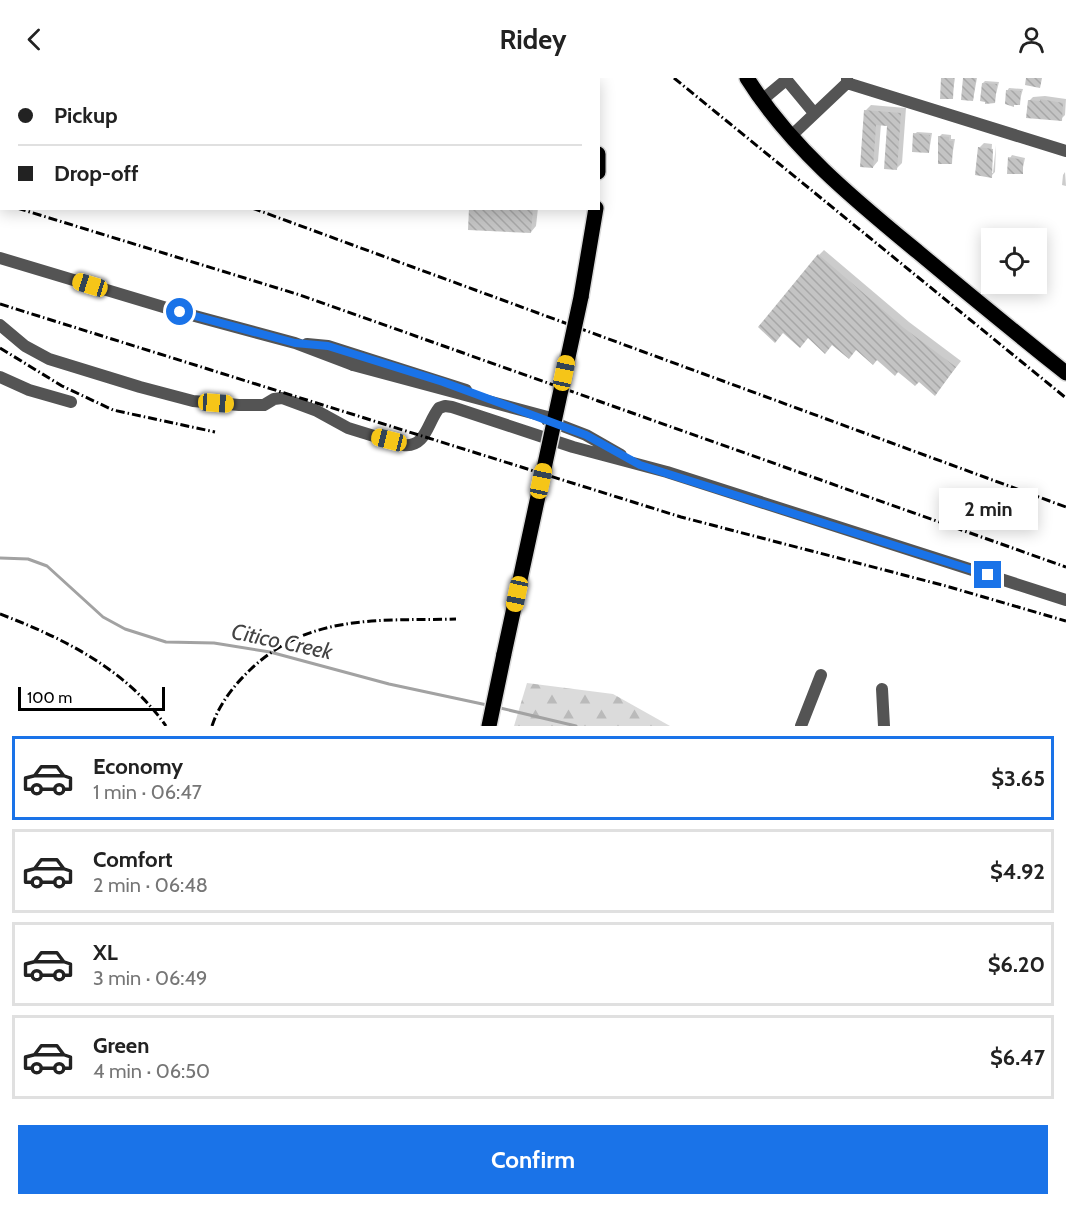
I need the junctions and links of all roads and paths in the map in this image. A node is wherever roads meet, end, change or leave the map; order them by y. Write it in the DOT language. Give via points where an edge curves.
graph roads {
  1 [pos="747,78"];
  2 [pos="786,79"];
  3 [pos="847,80"];
  4 [pos="761,101"];
  5 [pos="814,113"];
  6 [pos="791,136"];
  7 [pos="1066,151"];
  8 [pos="596,210"];
  9 [pos="0,258"];
  10 [pos="0,325"];
  11 [pos="295,343"];
  12 [pos="1066,373"];
  13 [pos="0,377"];
  14 [pos="71,402"];
  15 [pos="555,419"];
  16 [pos="640,465"];
  17 [pos="1066,600"];
  18 [pos="821,675"];
  19 [pos="882,689"];
  20 [pos="489,726"];
  21 [pos="801,726"];
  22 [pos="884,726"];
  1 -- 4 [label="main road"];
  2 -- 4 [label="street"];
  2 -- 5 [label="street"];
  3 -- 5 [label="street"];
  3 -- 7 [label="street"];
  4 -- 6 [label="main road"];
  5 -- 6 [label="street"];
  6 -- 12 [label="main road" via="849,195"];
  8 -- 15 [label="main road, bridge"];
  9 -- 11 [label="street"];
  10 -- 16 [label="street" via="25,346 49,359 193,401 264,405 282,398 348,428 411,446 424,437 434,414 445,406"];
  11 -- 15 [label="street, bridge" via="353,365"];
  11 -- 16 [label="street" via="328,346 443,382 586,435"];
  13 -- 14 [label="street"];
  15 -- 20 [label="main road, bridge"];
  16 -- 17 [label="street"];
  18 -- 21 [label="street"];
  19 -- 22 [label="street"];
}
